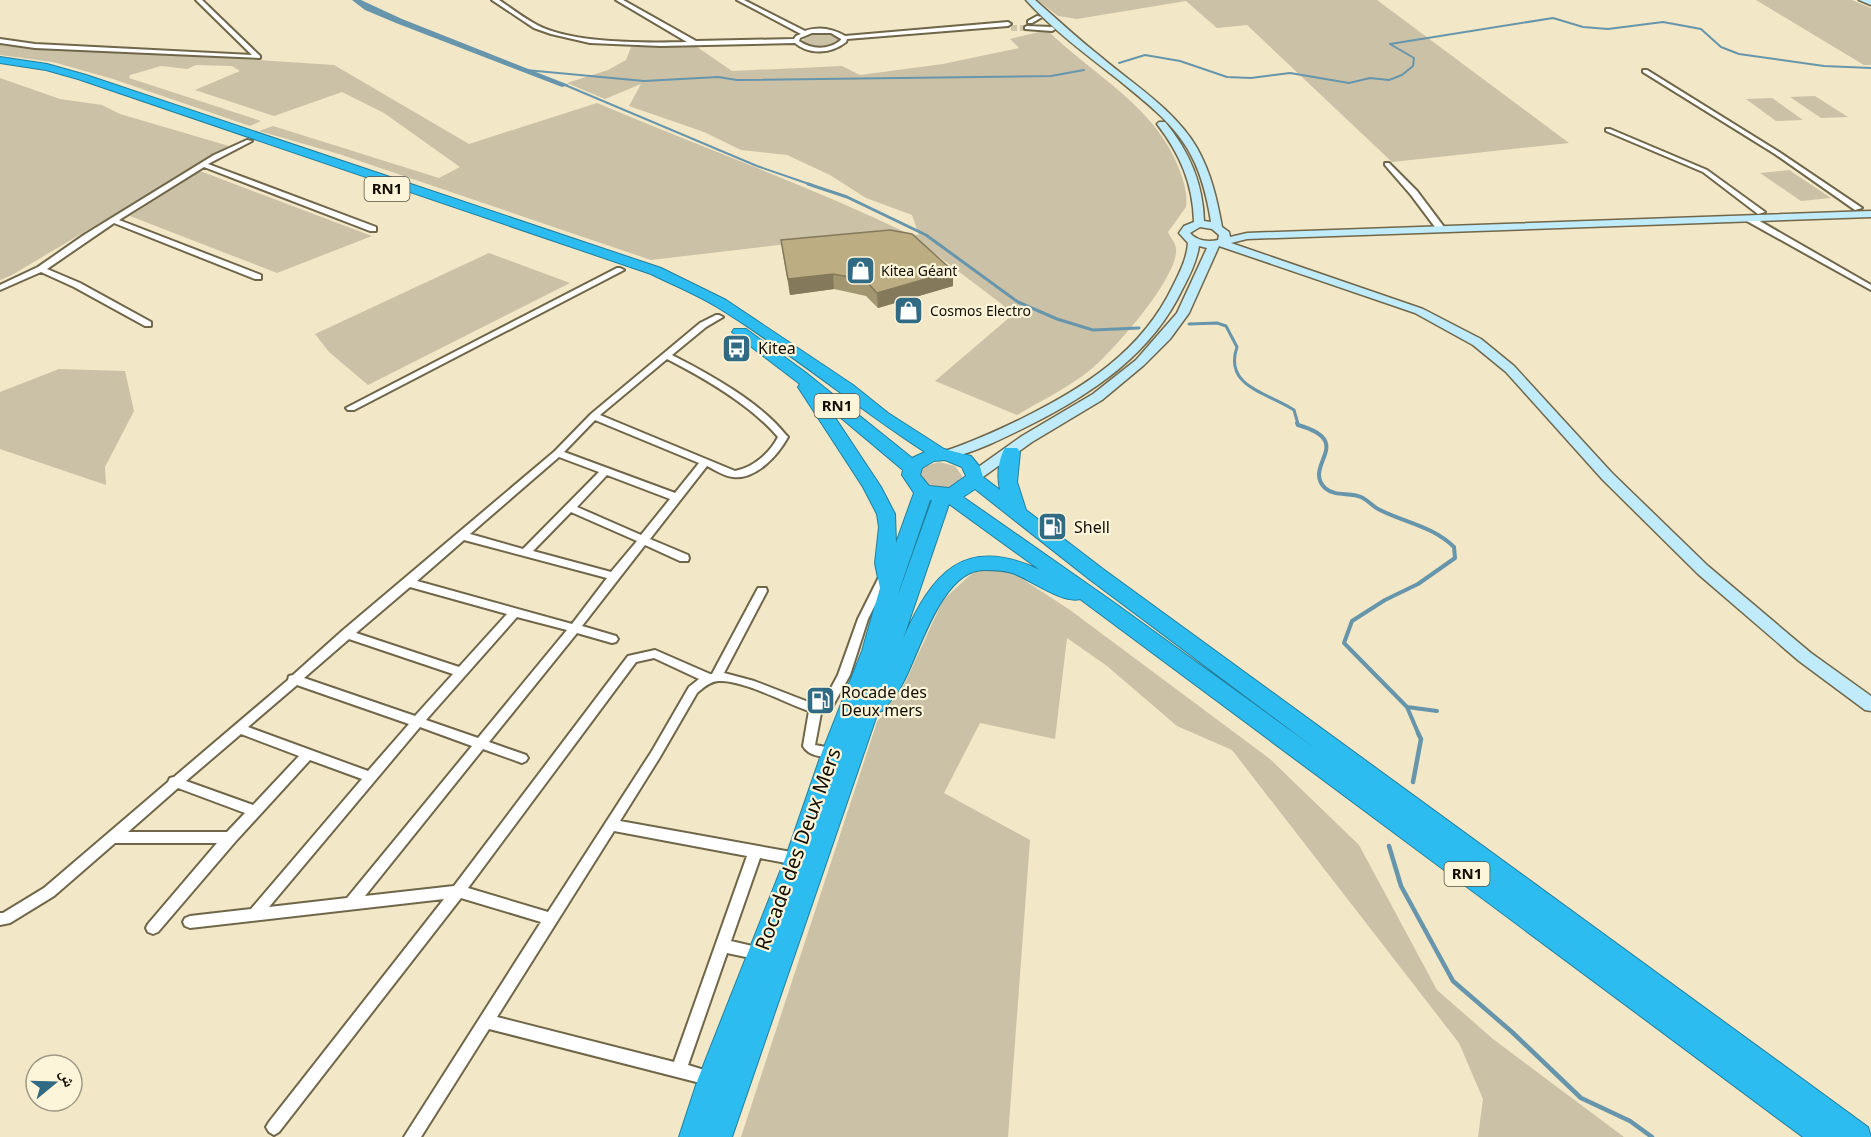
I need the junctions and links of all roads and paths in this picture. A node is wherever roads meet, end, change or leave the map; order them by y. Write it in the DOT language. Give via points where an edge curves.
graph roads {
  1 [pos="199,0"];
  2 [pos="495,0"];
  3 [pos="619,0"];
  4 [pos="741,0"];
  5 [pos="1019,0"];
  6 [pos="1030,0"];
  7 [pos="1863,0"];
  8 [pos="1871,3"];
  9 [pos="1030,22"];
  10 [pos="1009,26"];
  11 [pos="1049,27"];
  12 [pos="804,33"];
  13 [pos="844,38"];
  14 [pos="0,41"];
  15 [pos="796,41"];
  16 [pos="694,43"];
  17 [pos="0,60"];
  18 [pos="0,66"];
  19 [pos="1645,71"];
  20 [pos="1608,130"];
  21 [pos="249,141"];
  22 [pos="1387,164"];
  23 [pos="205,165"];
  24 [pos="1858,208"];
  25 [pos="1871,208"];
  26 [pos="1761,212"];
  27 [pos="1871,214"];
  28 [pos="1748,218"];
  29 [pos="114,221"];
  30 [pos="1199,224"];
  31 [pos="1439,226"];
  32 [pos="373,229"];
  33 [pos="1219,237"];
  34 [pos="1194,242"];
  35 [pos="41,269"];
  36 [pos="620,270"];
  37 [pos="258,277"];
  38 [pos="0,288"];
  39 [pos="1871,288"];
  40 [pos="719,317"];
  41 [pos="148,324"];
  42 [pos="667,356"];
  43 [pos="799,375"];
  44 [pos="351,408"];
  45 [pos="594,416"];
  46 [pos="920,442"];
  47 [pos="975,446"];
  48 [pos="1011,452"];
  49 [pos="558,453"];
  50 [pos="945,454"];
  51 [pos="704,463"];
  52 [pos="912,468"];
  53 [pos="606,471"];
  54 [pos="975,478"];
  55 [pos="938,494"];
  56 [pos="677,498"];
  57 [pos="569,507"];
  58 [pos="1018,513"];
  59 [pos="463,536"];
  60 [pos="645,539"];
  61 [pos="525,553"];
  62 [pos="684,558"];
  63 [pos="615,577"];
  64 [pos="888,581"];
  65 [pos="407,582"];
  66 [pos="762,591"];
  67 [pos="1091,596"];
  68 [pos="515,612"];
  69 [pos="574,629"];
  70 [pos="346,634"];
  71 [pos="612,639"];
  72 [pos="462,672"];
  73 [pos="713,678"];
  74 [pos="293,679"];
  75 [pos="1871,705"];
  76 [pos="816,708"];
  77 [pos="865,717"];
  78 [pos="418,721"];
  79 [pos="238,728"];
  80 [pos="481,743"];
  81 [pos="833,752"];
  82 [pos="308,754"];
  83 [pos="522,758"];
  84 [pos="371,777"];
  85 [pos="174,782"];
  86 [pos="255,811"];
  87 [pos="610,825"];
  88 [pos="111,837"];
  89 [pos="230,838"];
  90 [pos="755,852"];
  91 [pos="797,859"];
  92 [pos="458,891"];
  93 [pos="350,904"];
  94 [pos="254,915"];
  95 [pos="0,919"];
  96 [pos="551,919"];
  97 [pos="190,922"];
  98 [pos="153,928"];
  99 [pos="722,946"];
  100 [pos="760,954"];
  101 [pos="486,1021"];
  102 [pos="679,1070"];
  103 [pos="712,1079"];
  104 [pos="274,1127"];
  105 [pos="412,1137"];
  106 [pos="693,1137"];
  107 [pos="718,1137"];
  108 [pos="1827,1137"];
  109 [pos="1858,1137"];
  1 -- 14 [label="street" via="258,57"];
  2 -- 16 [label="street" via="536,27 564,36 610,43"];
  3 -- 16 [label="street"];
  4 -- 12 [label="street"];
  5 -- 9 [label="street"];
  6 -- 33 [label="street" via="1086,50 1154,102 1182,132 1206,176"];
  7 -- 8 [label="street"];
  9 -- 11 [label="street"];
  9 -- 11 [label="street"];
  10 -- 13 [label="street"];
  11 -- 30 [label="street" via="1138,100 1172,136 1192,176"];
  12 -- 13 [label="street" via="832,31"];
  12 -- 15 [label="street"];
  13 -- 15 [label="street" via="842,44 823,49 802,46"];
  15 -- 16 [label="street"];
  17 -- 46 [label="highway, RN1" via="82,76 656,271 720,303"];
  18 -- 21 [label="highway, RN1" via="73,81"];
  19 -- 24 [label="street"];
  20 -- 26 [label="street" via="1705,171"];
  21 -- 23 [label="street"];
  21 -- 36 [label="highway, RN1"];
  22 -- 31 [label="street"];
  23 -- 29 [label="street"];
  23 -- 32 [label="street"];
  24 -- 25 [label="street"];
  24 -- 26 [label="street"];
  26 -- 31 [label="street"];
  27 -- 28 [label="street"];
  28 -- 31 [label="street"];
  28 -- 39 [label="street"];
  29 -- 35 [label="street"];
  29 -- 37 [label="street"];
  30 -- 33 [label="street"];
  30 -- 34 [label="street" via="1184,230 1186,238"];
  31 -- 33 [label="street"];
  33 -- 34 [label="street"];
  33 -- 48 [label="street" via="1179,319 1143,361 1099,396"];
  33 -- 75 [label="street" via="1419,311 1494,354 1607,476 1703,570 1805,657"];
  34 -- 47 [label="street" via="1173,300 1158,323 1126,357 1058,407"];
  35 -- 38 [label="street"];
  35 -- 41 [label="street"];
  36 -- 40 [label="highway, RN1" via="666,288"];
  36 -- 44 [label="street"];
  40 -- 42 [label="street" via="703,325"];
  40 -- 43 [label="highway, RN1"];
  42 -- 45 [label="street"];
  42 -- 51 [label="street" via="719,384 783,437 757,465 741,474"];
  43 -- 52 [label="highway, RN1"];
  43 -- 64 [label="highway" via="883,506 888,527"];
  45 -- 49 [label="street"];
  45 -- 51 [label="street"];
  46 -- 47 [label="highway"];
  46 -- 50 [label="highway, RN1"];
  47 -- 50 [label="street"];
  48 -- 54 [label="street"];
  48 -- 58 [label="highway" via="1006,478"];
  49 -- 53 [label="street"];
  49 -- 59 [label="street"];
  50 -- 52 [label="highway" via="923,458"];
  50 -- 54 [label="highway, RN1" via="967,461 974,468"];
  51 -- 56 [label="street"];
  52 -- 55 [label="highway, RN1" via="911,479"];
  53 -- 56 [label="street"];
  53 -- 57 [label="street"];
  54 -- 55 [label="highway" via="965,490"];
  54 -- 58 [label="highway, RN1"];
  55 -- 64 [label="highway, Rocade des Deux Mers"];
  55 -- 67 [label="highway, RN1"];
  55 -- 77 [label="highway, Rocade des Deux Mers"];
  56 -- 60 [label="street"];
  57 -- 60 [label="street"];
  57 -- 61 [label="street"];
  58 -- 109 [label="highway, RN1"];
  59 -- 61 [label="street"];
  59 -- 65 [label="street"];
  60 -- 62 [label="street"];
  60 -- 63 [label="street"];
  61 -- 63 [label="street"];
  63 -- 69 [label="street"];
  64 -- 76 [label="street" via="863,619 836,692 827,706"];
  64 -- 81 [label="highway, Rocade des Deux Mers" via="872,651"];
  65 -- 68 [label="street"];
  65 -- 70 [label="street"];
  66 -- 73 [label="street"];
  67 -- 77 [label="highway" via="1060,588 1004,564 979,563 957,570 940,587 894,680"];
  67 -- 108 [label="highway, RN1"];
  68 -- 69 [label="street"];
  68 -- 72 [label="street"];
  69 -- 71 [label="street"];
  69 -- 80 [label="street"];
  70 -- 72 [label="street"];
  70 -- 74 [label="street"];
  72 -- 78 [label="street"];
  73 -- 76 [label="street" via="744,683"];
  73 -- 87 [label="street" via="701,682 685,700"];
  73 -- 92 [label="street" via="655,654 632,659"];
  74 -- 78 [label="street"];
  74 -- 79 [label="street"];
  76 -- 81 [label="street" via="809,746 812,750"];
  77 -- 107 [label="highway, Rocade des Deux Mers"];
  78 -- 80 [label="street"];
  78 -- 84 [label="street"];
  79 -- 82 [label="street"];
  79 -- 85 [label="street"];
  80 -- 83 [label="street"];
  80 -- 93 [label="street"];
  81 -- 91 [label="highway, Rocade des Deux Mers"];
  82 -- 84 [label="street"];
  82 -- 86 [label="street"];
  84 -- 94 [label="street"];
  85 -- 86 [label="street"];
  85 -- 88 [label="street"];
  86 -- 89 [label="street"];
  87 -- 90 [label="street"];
  87 -- 96 [label="street"];
  88 -- 89 [label="street"];
  88 -- 95 [label="street" via="49,892 5,920"];
  89 -- 98 [label="street"];
  90 -- 91 [label="street"];
  90 -- 99 [label="street"];
  91 -- 100 [label="highway, Rocade des Deux Mers"];
  92 -- 93 [label="street"];
  92 -- 96 [label="street"];
  92 -- 104 [label="street"];
  93 -- 94 [label="street"];
  94 -- 97 [label="street"];
  96 -- 101 [label="street"];
  99 -- 100 [label="street"];
  99 -- 102 [label="street"];
  100 -- 103 [label="highway, Rocade des Deux Mers"];
  101 -- 102 [label="street"];
  101 -- 105 [label="street"];
  102 -- 103 [label="street"];
  103 -- 106 [label="highway, Rocade des Deux Mers"];
}
